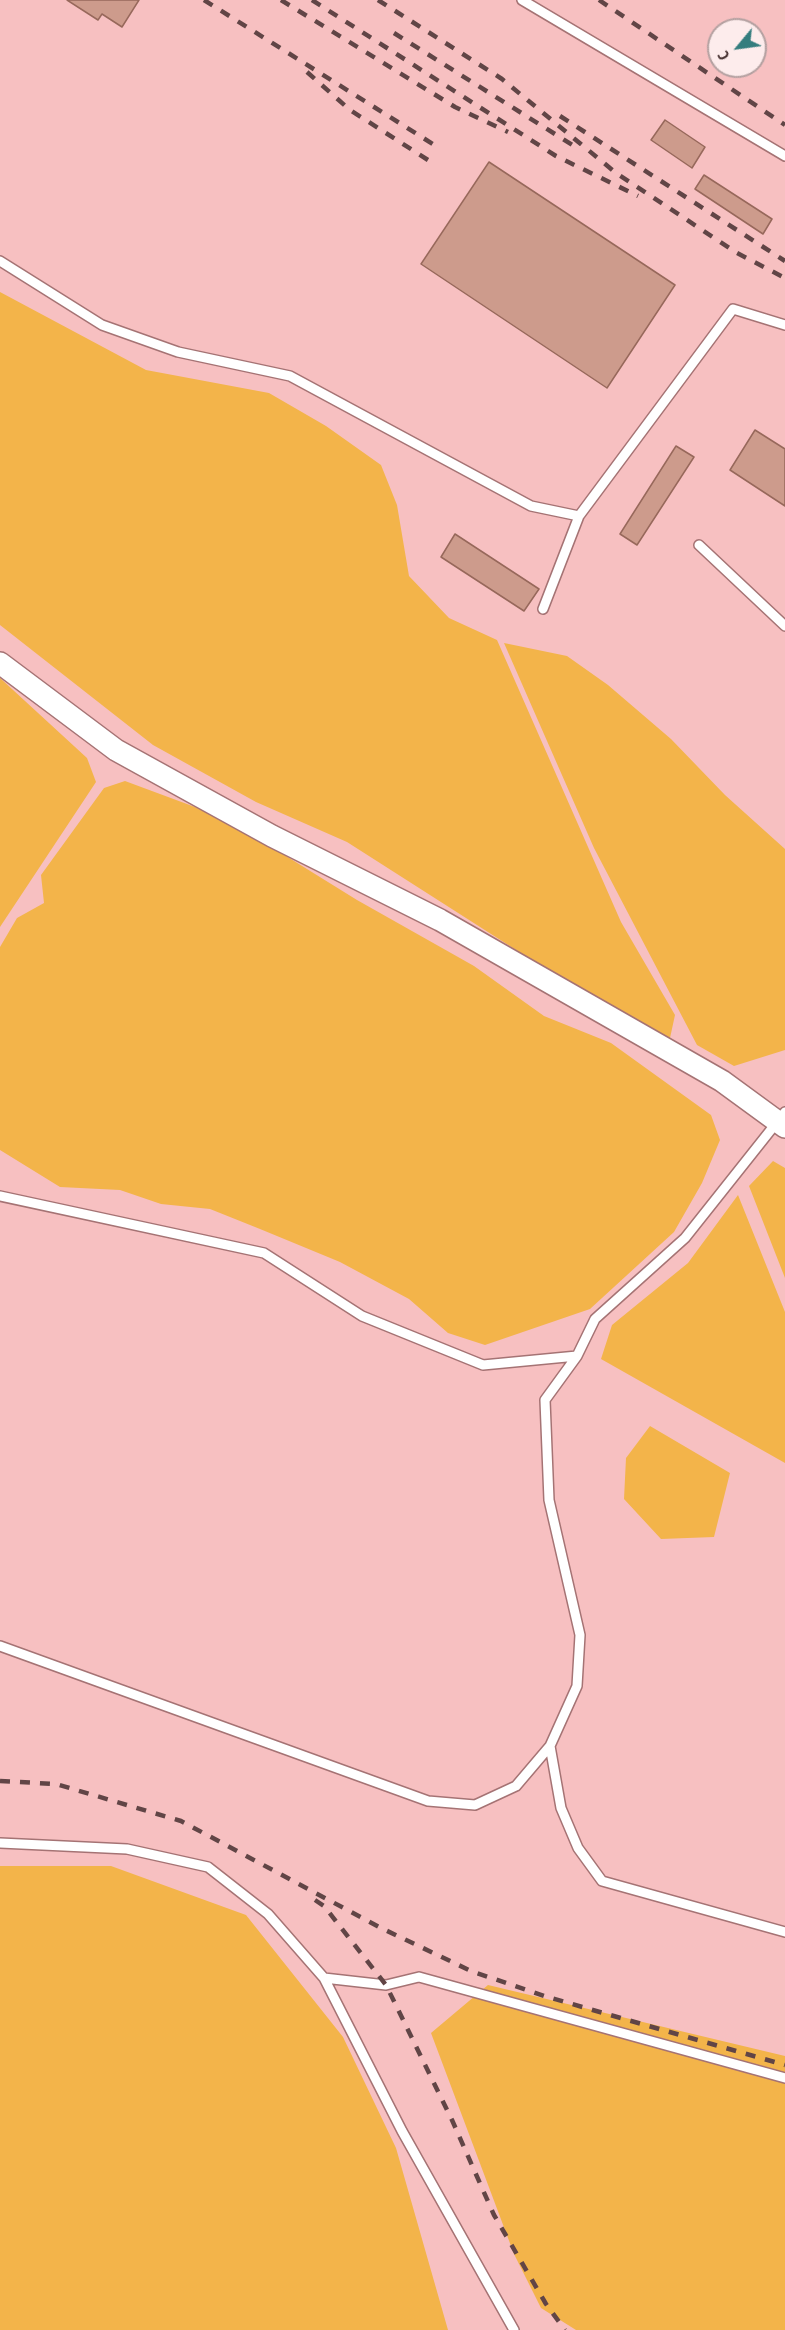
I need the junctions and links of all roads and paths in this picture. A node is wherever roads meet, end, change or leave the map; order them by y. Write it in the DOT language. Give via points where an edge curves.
graph roads {
  1 [pos="522,0"];
  2 [pos="785,156"];
  3 [pos="0,261"];
  4 [pos="785,325"];
  5 [pos="579,516"];
  6 [pos="699,545"];
  7 [pos="543,609"];
  8 [pos="785,626"];
  9 [pos="0,663"];
  10 [pos="782,1120"];
  11 [pos="0,1196"];
  12 [pos="577,1356"];
  13 [pos="0,1646"];
  14 [pos="550,1746"];
  15 [pos="0,1843"];
  16 [pos="785,1932"];
  17 [pos="324,1978"];
  18 [pos="785,2078"];
  19 [pos="514,2330"];
  1 -- 2 [label="lane"];
  3 -- 5 [label="lane" via="102,325 178,352 290,376 531,506"];
  4 -- 5 [label="lane" via="733,309"];
  5 -- 7 [label="lane"];
  6 -- 8 [label="lane"];
  9 -- 10 [label="street" via="116,750 272,836 440,920 722,1081"];
  10 -- 12 [label="lane" via="685,1238 595,1319"];
  11 -- 12 [label="lane" via="264,1253 362,1316 483,1365"];
  12 -- 14 [label="lane" via="545,1400 549,1500 580,1635 577,1686"];
  13 -- 14 [label="lane" via="428,1801 475,1806 516,1786"];
  14 -- 16 [label="lane" via="561,1808 578,1848 602,1881"];
  15 -- 17 [label="lane" via="127,1849 208,1867 268,1914"];
  17 -- 18 [label="lane" via="386,1985 418,1977"];
  17 -- 19 [label="lane" via="402,2131"];
}
